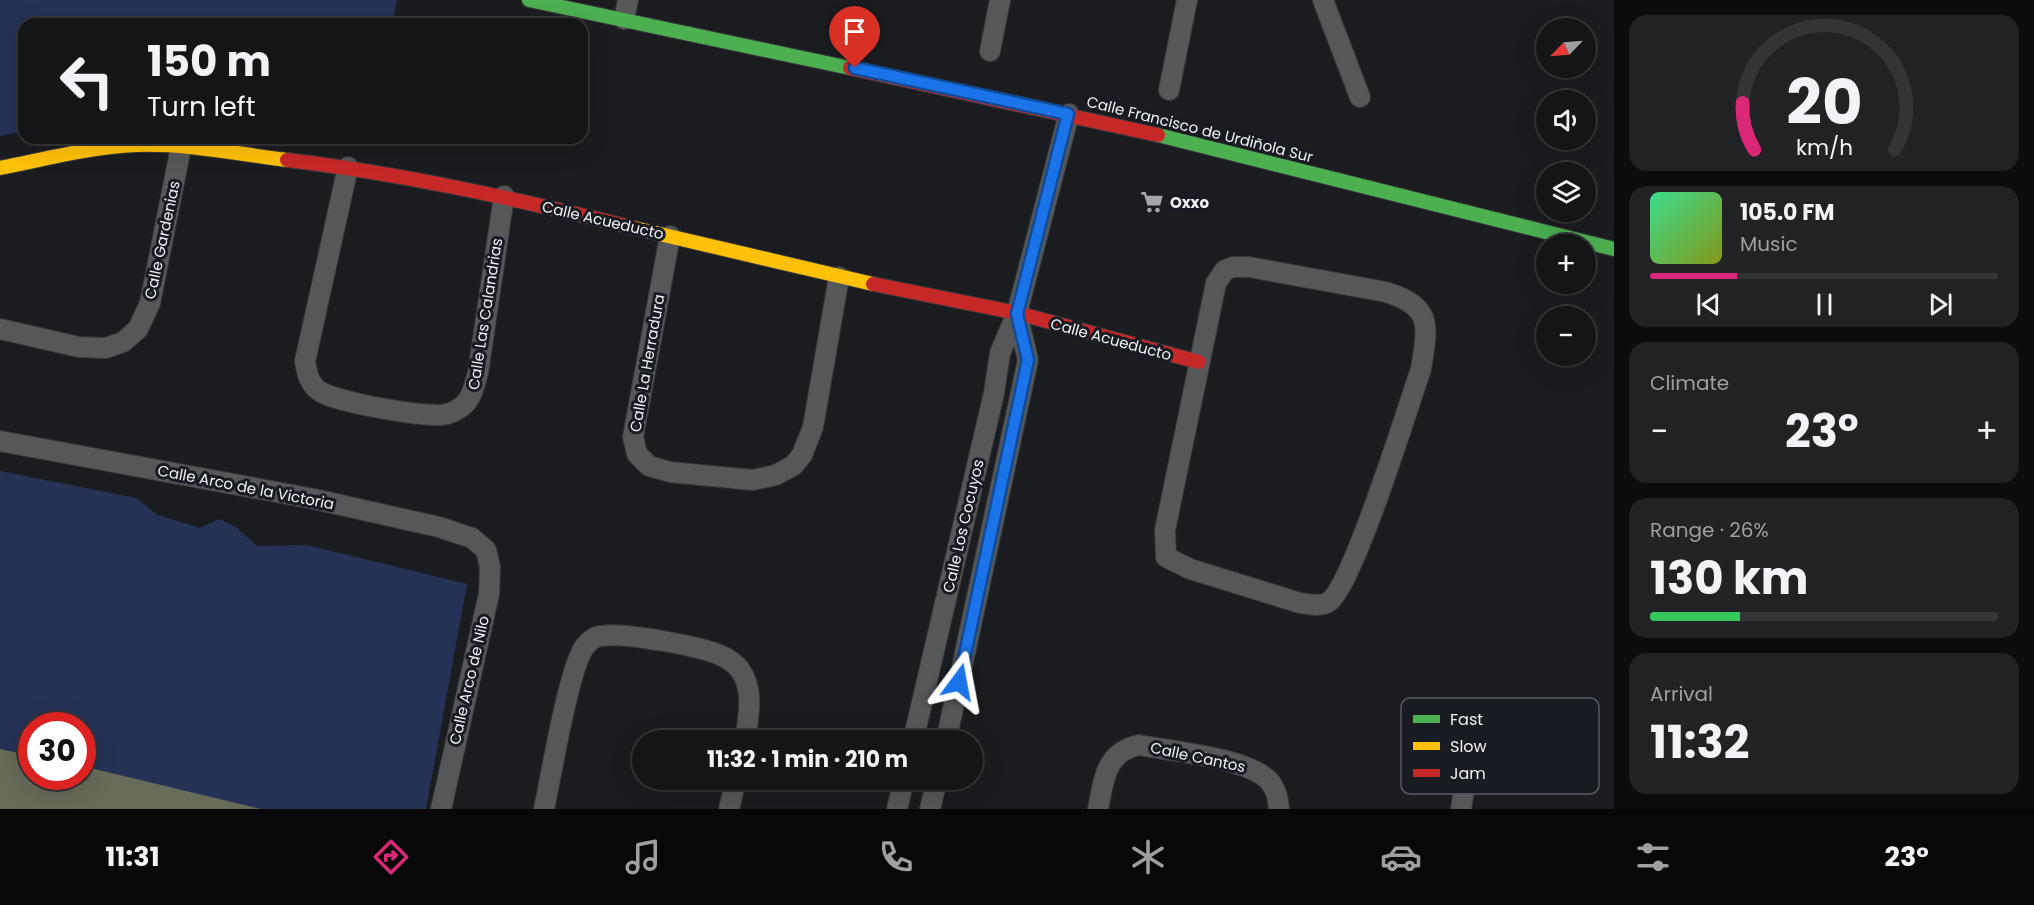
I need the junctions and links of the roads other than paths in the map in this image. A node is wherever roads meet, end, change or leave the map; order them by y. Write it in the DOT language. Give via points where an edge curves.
graph roads {
  1 [pos="529,0"];
  2 [pos="1000,0"];
  3 [pos="1187,0"];
  4 [pos="1323,0"];
  5 [pos="626,10"];
  6 [pos="990,51"];
  7 [pos="1169,90"];
  8 [pos="1360,97"];
  9 [pos="1068,114"];
  10 [pos="182,147"];
  11 [pos="348,167"];
  12 [pos="0,168"];
  13 [pos="504,196"];
  14 [pos="670,236"];
  15 [pos="1614,249"];
  16 [pos="839,277"];
  17 [pos="1017,314"];
  18 [pos="0,329"];
  19 [pos="1199,362"];
  20 [pos="0,441"];
  21 [pos="486,550"];
  22 [pos="747,730"];
  23 [pos="916,730"];
  24 [pos="948,730"];
  25 [pos="734,790"];
  26 [pos="902,790"];
  27 [pos="935,790"];
  28 [pos="441,809"];
  29 [pos="544,809"];
  30 [pos="729,809"];
  31 [pos="897,809"];
  32 [pos="930,809"];
  33 [pos="1098,809"];
  34 [pos="1279,809"];
  1 -- 5 [label="street, Calle Francisco de Urdiñola Sur"];
  2 -- 6 [label="street"];
  3 -- 7 [label="street"];
  4 -- 8 [label="street"];
  5 -- 9 [label="street, Calle Francisco de Urdiñola Sur"];
  9 -- 15 [label="street, Calle Francisco de Urdiñola Sur"];
  9 -- 17 [label="street, Calle Los Cocuyos"];
  10 -- 11 [label="street, Calle Acueducto"];
  10 -- 12 [label="street, Calle Acueducto" via="137,145 89,150"];
  10 -- 18 [label="street, Calle Gardenias" via="150,303 138,329 123,342 106,348 79,347"];
  11 -- 13 [label="street, Calle Acueducto"];
  11 -- 13 [label="street, Calle Las Calandrias" via="305,361 308,379 318,391 332,398 411,413 447,414 471,398"];
  13 -- 14 [label="street, Calle Acueducto"];
  14 -- 16 [label="street, Calle Acueducto"];
  14 -- 16 [label="street, Calle La Herradura" via="633,437 637,454 649,465 670,471 753,480 776,475 794,465 813,427"];
  16 -- 17 [label="street, Calle Acueducto"];
  17 -- 19 [label="street, Calle Acueducto"];
  17 -- 23 [label="street, Calle Los Cocuyos" via="1000,353"];
  17 -- 24 [label="street, Calle Los Cocuyos" via="1028,360"];
  19 -- 19 [label="street" via="1165,530 1166,557 1190,569 1300,603 1327,603 1336,595 1353,563 1421,369 1425,321 1416,306 1386,292 1233,267 1225,270 1216,283"];
  20 -- 21 [label="street, Calle Arco de la Victoria" via="439,527 472,538"];
  21 -- 28 [label="street, Calle Arco de Nilo" via="489,594"];
  22 -- 29 [label="street" via="749,689 740,669 723,656 694,647 598,636 585,646 574,669"];
  25 -- 30 [label="street"];
  26 -- 31 [label="street"];
  27 -- 32 [label="street"];
  33 -- 34 [label="street, Calle Cantos" via="1105,774 1114,757 1139,745 1253,769 1270,781 1278,795"];
}
